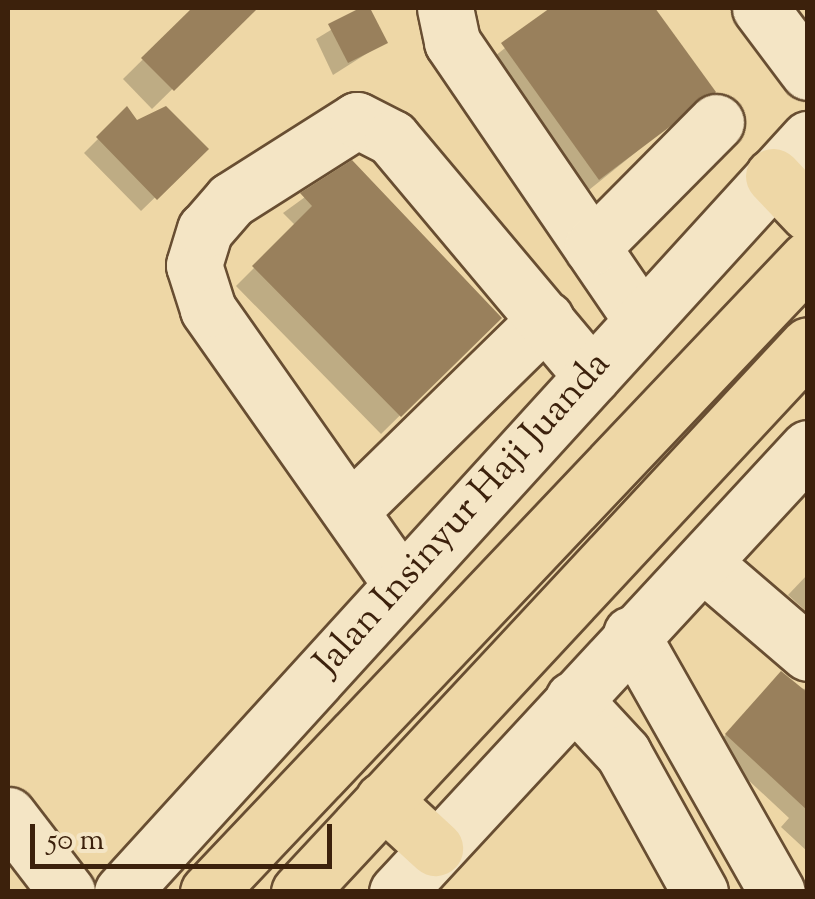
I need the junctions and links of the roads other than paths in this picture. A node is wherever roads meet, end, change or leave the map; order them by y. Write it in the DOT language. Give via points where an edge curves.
graph roads {
  1 [pos="445,8"];
  2 [pos="760,8"];
  3 [pos="808,72"];
  4 [pos="716,122"];
  5 [pos="796,176"];
  6 [pos="592,247"];
  7 [pos="808,259"];
  8 [pos="546,319"];
  9 [pos="641,319"];
  10 [pos="808,345"];
  11 [pos="592,376"];
  12 [pos="808,448"];
  13 [pos="608,469"];
  14 [pos="651,506"];
  15 [pos="353,508"];
  16 [pos="704,562"];
  17 [pos="401,584"];
  18 [pos="631,634"];
  19 [pos="804,644"];
  20 [pos="573,699"];
  21 [pos="383,800"];
  22 [pos="8,814"];
  23 [pos="435,848"];
  24 [pos="38,879"];
  25 [pos="122,892"];
  26 [pos="208,892"];
  27 [pos="299,892"];
  28 [pos="397,892"];
  29 [pos="700,892"];
  30 [pos="777,892"];
  1 -- 6 [label="street" via="452,42"];
  2 -- 3 [label="street"];
  4 -- 6 [label="street"];
  5 -- 9 [label="street, Jalan Insinyur Haji Juanda"];
  6 -- 9 [label="street"];
  7 -- 13 [label="highway, Jalan Insinyur Haji Juanda"];
  8 -- 11 [label="street"];
  8 -- 15 [label="street"];
  8 -- 15 [label="street" via="392,138 357,120 232,200 205,230 194,264 208,309"];
  9 -- 11 [label="street, Jalan Insinyur Haji Juanda"];
  10 -- 14 [label="highway"];
  11 -- 17 [label="street, Jalan Insinyur Haji Juanda"];
  12 -- 16 [label="street"];
  13 -- 14 [label="highway"];
  13 -- 26 [label="highway, Jalan Insinyur Haji Juanda"];
  14 -- 21 [label="highway"];
  15 -- 17 [label="street"];
  16 -- 18 [label="street"];
  16 -- 19 [label="street"];
  17 -- 25 [label="street, Jalan Insinyur Haji Juanda"];
  18 -- 20 [label="street"];
  18 -- 30 [label="street"];
  20 -- 23 [label="street"];
  20 -- 29 [label="street" via="623,753"];
  21 -- 23 [label="highway"];
  21 -- 27 [label="highway"];
  22 -- 24 [label="street"];
  23 -- 28 [label="street"];
}
